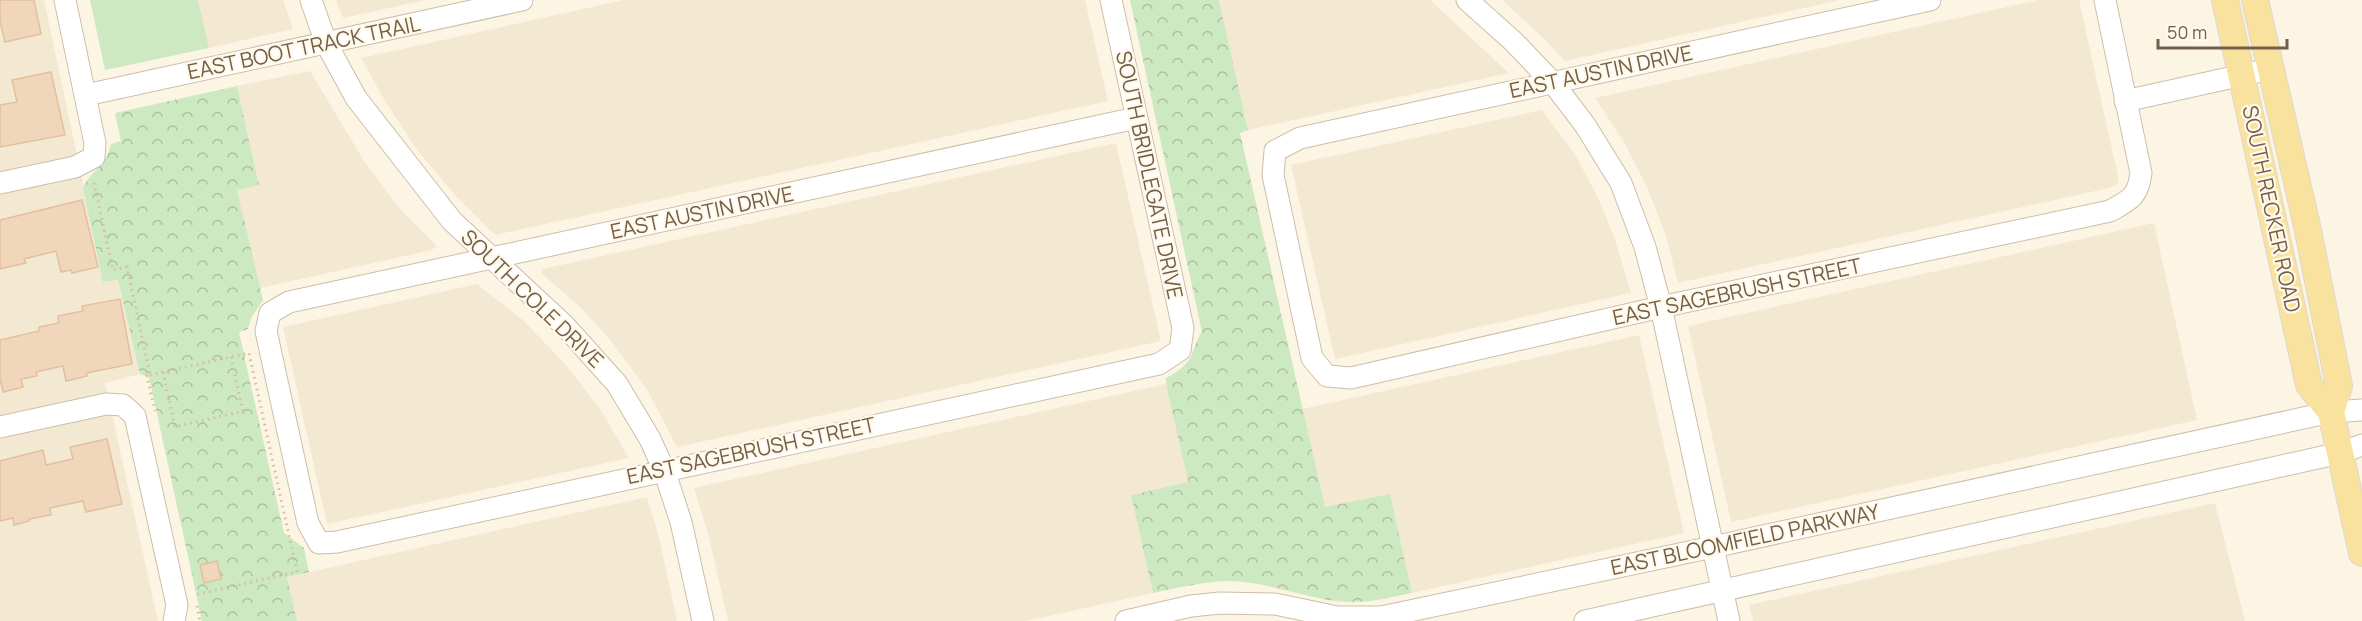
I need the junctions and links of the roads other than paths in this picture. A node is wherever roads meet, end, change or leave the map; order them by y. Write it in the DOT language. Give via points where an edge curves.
graph roads {
  1 [pos="65,0"];
  2 [pos="311,0"];
  3 [pos="522,0"];
  4 [pos="1111,0"];
  5 [pos="1467,0"];
  6 [pos="1929,0"];
  7 [pos="2105,0"];
  8 [pos="2225,0"];
  9 [pos="2255,0"];
  10 [pos="326,43"];
  11 [pos="2271,69"];
  12 [pos="2242,75"];
  13 [pos="1553,83"];
  14 [pos="86,94"];
  15 [pos="2125,101"];
  16 [pos="1136,118"];
  17 [pos="0,183"];
  18 [pos="492,259"];
  19 [pos="1661,307"];
  20 [pos="1180,350"];
  21 [pos="1328,376"];
  22 [pos="2362,410"];
  23 [pos="2331,412"];
  24 [pos="0,427"];
  25 [pos="2351,449"];
  26 [pos="664,470"];
  27 [pos="319,543"];
  28 [pos="1713,547"];
  29 [pos="2362,553"];
  30 [pos="1722,590"];
  31 [pos="174,621"];
  32 [pos="703,621"];
  33 [pos="1126,621"];
  34 [pos="1585,621"];
  35 [pos="1729,621"];
  1 -- 14 [label="street"];
  2 -- 10 [label="street, SOUTH COLE DRIVE"];
  3 -- 10 [label="street, EAST BOOT TRACK TRAIL"];
  4 -- 16 [label="street, SOUTH BRIDLEGATE DRIVE"];
  5 -- 13 [label="street"];
  6 -- 13 [label="street, EAST AUSTIN DRIVE"];
  7 -- 15 [label="street"];
  8 -- 12 [label="main road, SOUTH RECKER ROAD"];
  9 -- 11 [label="main road, SOUTH RECKER ROAD"];
  10 -- 14 [label="street, EAST BOOT TRACK TRAIL"];
  10 -- 18 [label="street, SOUTH COLE DRIVE" via="356,98 452,221"];
  11 -- 12 [label="street"];
  11 -- 23 [label="main road, SOUTH RECKER ROAD" via="2339,386"];
  12 -- 15 [label="street"];
  12 -- 23 [label="main road, SOUTH RECKER ROAD" via="2309,385"];
  13 -- 19 [label="street" via="1621,183 1645,247"];
  13 -- 21 [label="street, EAST AUSTIN DRIVE" via="1300,138 1275,151 1273,175 1312,358"];
  14 -- 17 [label="street" via="94,157 75,167"];
  15 -- 19 [label="street, EAST SAGEBRUSH STREET" via="2141,173 2139,188 2127,202 2110,211"];
  16 -- 18 [label="street, EAST AUSTIN DRIVE"];
  16 -- 20 [label="street, SOUTH BRIDLEGATE DRIVE" via="1183,328"];
  18 -- 26 [label="street, SOUTH COLE DRIVE" via="565,326 617,384"];
  18 -- 27 [label="street, EAST AUSTIN DRIVE" via="290,302 270,313 266,331 308,523"];
  19 -- 21 [label="street, EAST SAGEBRUSH STREET" via="1351,378"];
  19 -- 28 [label="street"];
  20 -- 26 [label="street, EAST SAGEBRUSH STREET" via="1159,364"];
  22 -- 23 [label="street, EAST BLOOMFIELD PARKWAY"];
  23 -- 25 [label="main road, SOUTH RECKER ROAD"];
  23 -- 28 [label="street, EAST BLOOMFIELD PARKWAY"];
  24 -- 31 [label="street" via="106,404 123,405 135,416 177,605"];
  25 -- 29 [label="main road, SOUTH RECKER ROAD"];
  25 -- 30 [label="street, EAST BLOOMFIELD PARKWAY"];
  26 -- 27 [label="street, EAST SAGEBRUSH STREET"];
  26 -- 32 [label="street, SOUTH COLE DRIVE" via="681,522"];
  28 -- 30 [label="street"];
  28 -- 33 [label="street, EAST BLOOMFIELD PARKWAY" via="1381,616 1337,617 1275,604 1220,603"];
  30 -- 34 [label="street, EAST BLOOMFIELD PARKWAY"];
  30 -- 35 [label="street"];
}
